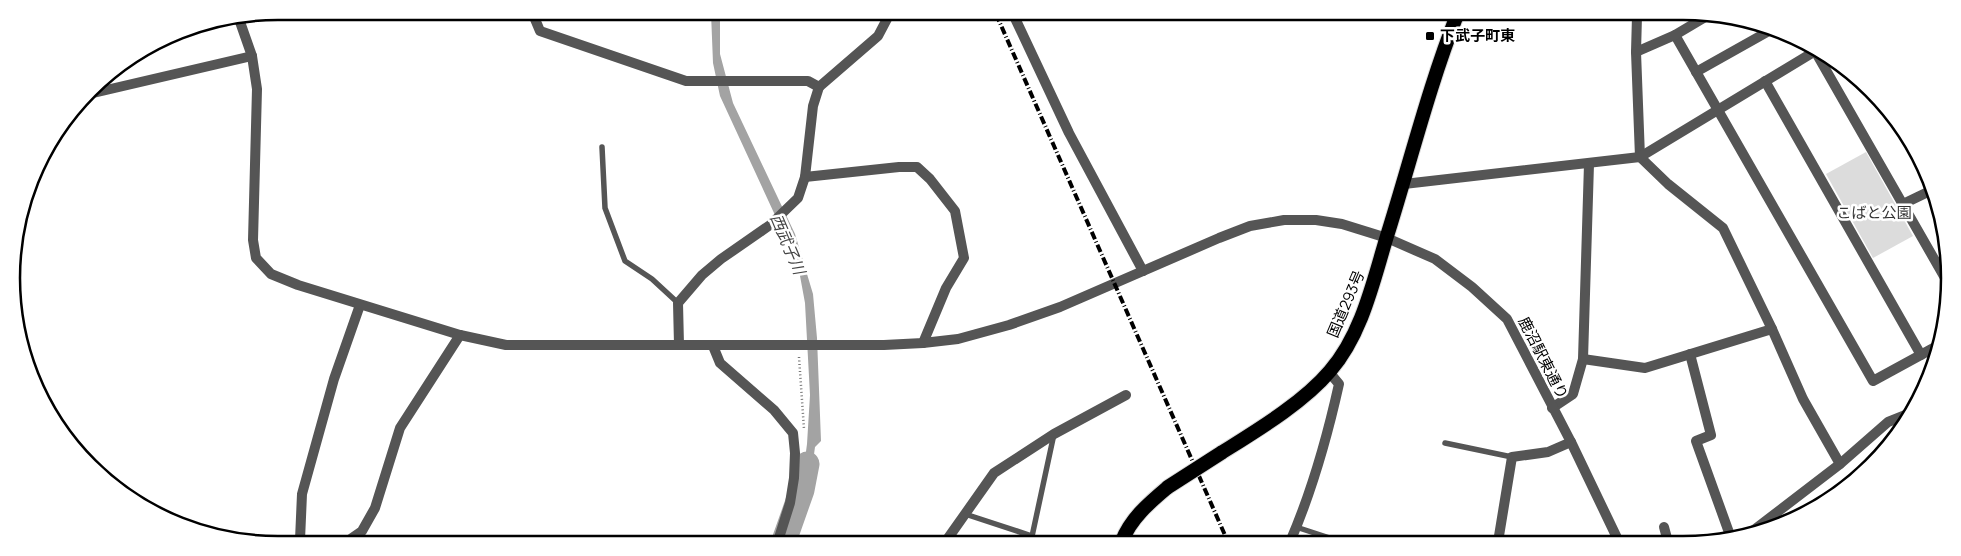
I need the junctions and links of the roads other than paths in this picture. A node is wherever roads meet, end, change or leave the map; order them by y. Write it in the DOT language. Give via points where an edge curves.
graph roads {
  1 [pos="535,20"];
  2 [pos="886,20"];
  3 [pos="1016,20"];
  4 [pos="1454,20"];
  5 [pos="1637,20"];
  6 [pos="1699,21"];
  7 [pos="240,23"];
  8 [pos="1763,33"];
  9 [pos="1675,35"];
  10 [pos="1636,52"];
  11 [pos="1811,54"];
  12 [pos="252,56"];
  13 [pos="1821,60"];
  14 [pos="1696,72"];
  15 [pos="1764,82"];
  16 [pos="819,87"];
  17 [pos="101,91"];
  18 [pos="1717,110"];
  19 [pos="602,147"];
  20 [pos="1640,157"];
  21 [pos="1589,164"];
  22 [pos="805,177"];
  23 [pos="1404,184"];
  24 [pos="1926,193"];
  25 [pos="1902,204"];
  26 [pos="1387,238"];
  27 [pos="1941,270"];
  28 [pos="1143,271"];
  29 [pos="678,303"];
  30 [pos="360,305"];
  31 [pos="1772,329"];
  32 [pos="460,335"];
  33 [pos="922,343"];
  34 [pos="679,345"];
  35 [pos="713,346"];
  36 [pos="1931,350"];
  37 [pos="1690,354"];
  38 [pos="1921,355"];
  39 [pos="1583,359"];
  40 [pos="1329,372"];
  41 [pos="1126,395"];
  42 [pos="1552,408"];
  43 [pos="1900,417"];
  44 [pos="1054,434"];
  45 [pos="1571,442"];
  46 [pos="1445,443"];
  47 [pos="1512,456"];
  48 [pos="1840,464"];
  49 [pos="965,514"];
  50 [pos="1763,523"];
  51 [pos="1296,527"];
  52 [pos="1664,527"];
  53 [pos="1729,532"];
  54 [pos="300,536"];
  55 [pos="355,536"];
  56 [pos="780,536"];
  57 [pos="950,536"];
  58 [pos="1024,536"];
  59 [pos="1033,536"];
  60 [pos="1124,536"];
  61 [pos="1292,536"];
  62 [pos="1324,536"];
  63 [pos="1499,536"];
  64 [pos="1616,536"];
  65 [pos="1666,536"];
  1 -- 16 [label="street" via="540,31 686,81 808,81"];
  2 -- 16 [label="street" via="878,36"];
  3 -- 28 [label="street" via="1069,133"];
  4 -- 23 [label="highway, 国道293号"];
  5 -- 10 [label="street"];
  6 -- 9 [label="street"];
  7 -- 12 [label="street, 鹿沼駅東通り"];
  8 -- 14 [label="street"];
  9 -- 10 [label="street"];
  9 -- 14 [label="street"];
  10 -- 20 [label="street"];
  11 -- 15 [label="street"];
  12 -- 17 [label="street"];
  12 -- 30 [label="street, 鹿沼駅東通り" via="257,89 253,240 256,258 271,274"];
  13 -- 25 [label="street"];
  14 -- 18 [label="street"];
  15 -- 18 [label="street"];
  15 -- 38 [label="street"];
  16 -- 22 [label="street" via="813,106"];
  18 -- 20 [label="street"];
  18 -- 38 [label="street" via="1874,381"];
  19 -- 29 [label="lane" via="605,208 625,261"];
  20 -- 21 [label="street"];
  20 -- 31 [label="street" via="1723,228"];
  21 -- 23 [label="street"];
  21 -- 39 [label="street"];
  22 -- 29 [label="street" via="798,198 791,205 770,225 708,270"];
  22 -- 33 [label="street" via="917,167 955,211 964,258 946,288"];
  23 -- 26 [label="highway, 国道293号"];
  24 -- 25 [label="street"];
  25 -- 27 [label="street"];
  26 -- 28 [label="street, 鹿沼駅東通り" via="1342,224 1284,220 1242,229"];
  26 -- 40 [label="highway, 国道293号" via="1363,311 1352,336"];
  26 -- 42 [label="street, 鹿沼駅東通り" via="1435,259 1507,319"];
  28 -- 33 [label="street, 鹿沼駅東通り" via="1010,325 958,339"];
  29 -- 34 [label="street"];
  30 -- 32 [label="street, 鹿沼駅東通り"];
  30 -- 54 [label="street" via="334,379 302,494"];
  31 -- 37 [label="street"];
  31 -- 48 [label="street" via="1803,399"];
  32 -- 34 [label="street, 鹿沼駅東通り" via="506,345"];
  32 -- 55 [label="street" via="400,428 375,508 362,531"];
  33 -- 35 [label="street, 鹿沼駅東通り"];
  34 -- 35 [label="street, 鹿沼駅東通り"];
  35 -- 56 [label="street" via="720,363 774,410 793,432 794,478"];
  36 -- 38 [label="street"];
  37 -- 39 [label="street" via="1645,368"];
  37 -- 53 [label="street" via="1711,435 1696,441"];
  39 -- 42 [label="street" via="1573,394"];
  40 -- 51 [label="street" via="1339,384 1326,439"];
  40 -- 60 [label="highway, 国道293号, bridge" via="1281,413 1168,487 1143,508"];
  41 -- 44 [label="street"];
  42 -- 45 [label="street, 鹿沼駅東通り"];
  43 -- 48 [label="street" via="1888,422"];
  44 -- 49 [label="street" via="994,473"];
  44 -- 59 [label="lane"];
  45 -- 47 [label="street" via="1548,452"];
  45 -- 64 [label="street, 鹿沼駅東通り"];
  46 -- 47 [label="lane"];
  47 -- 63 [label="street"];
  48 -- 50 [label="street"];
  49 -- 57 [label="street"];
  49 -- 58 [label="lane"];
  51 -- 61 [label="street"];
  51 -- 62 [label="lane"];
  52 -- 65 [label="street"];
}
